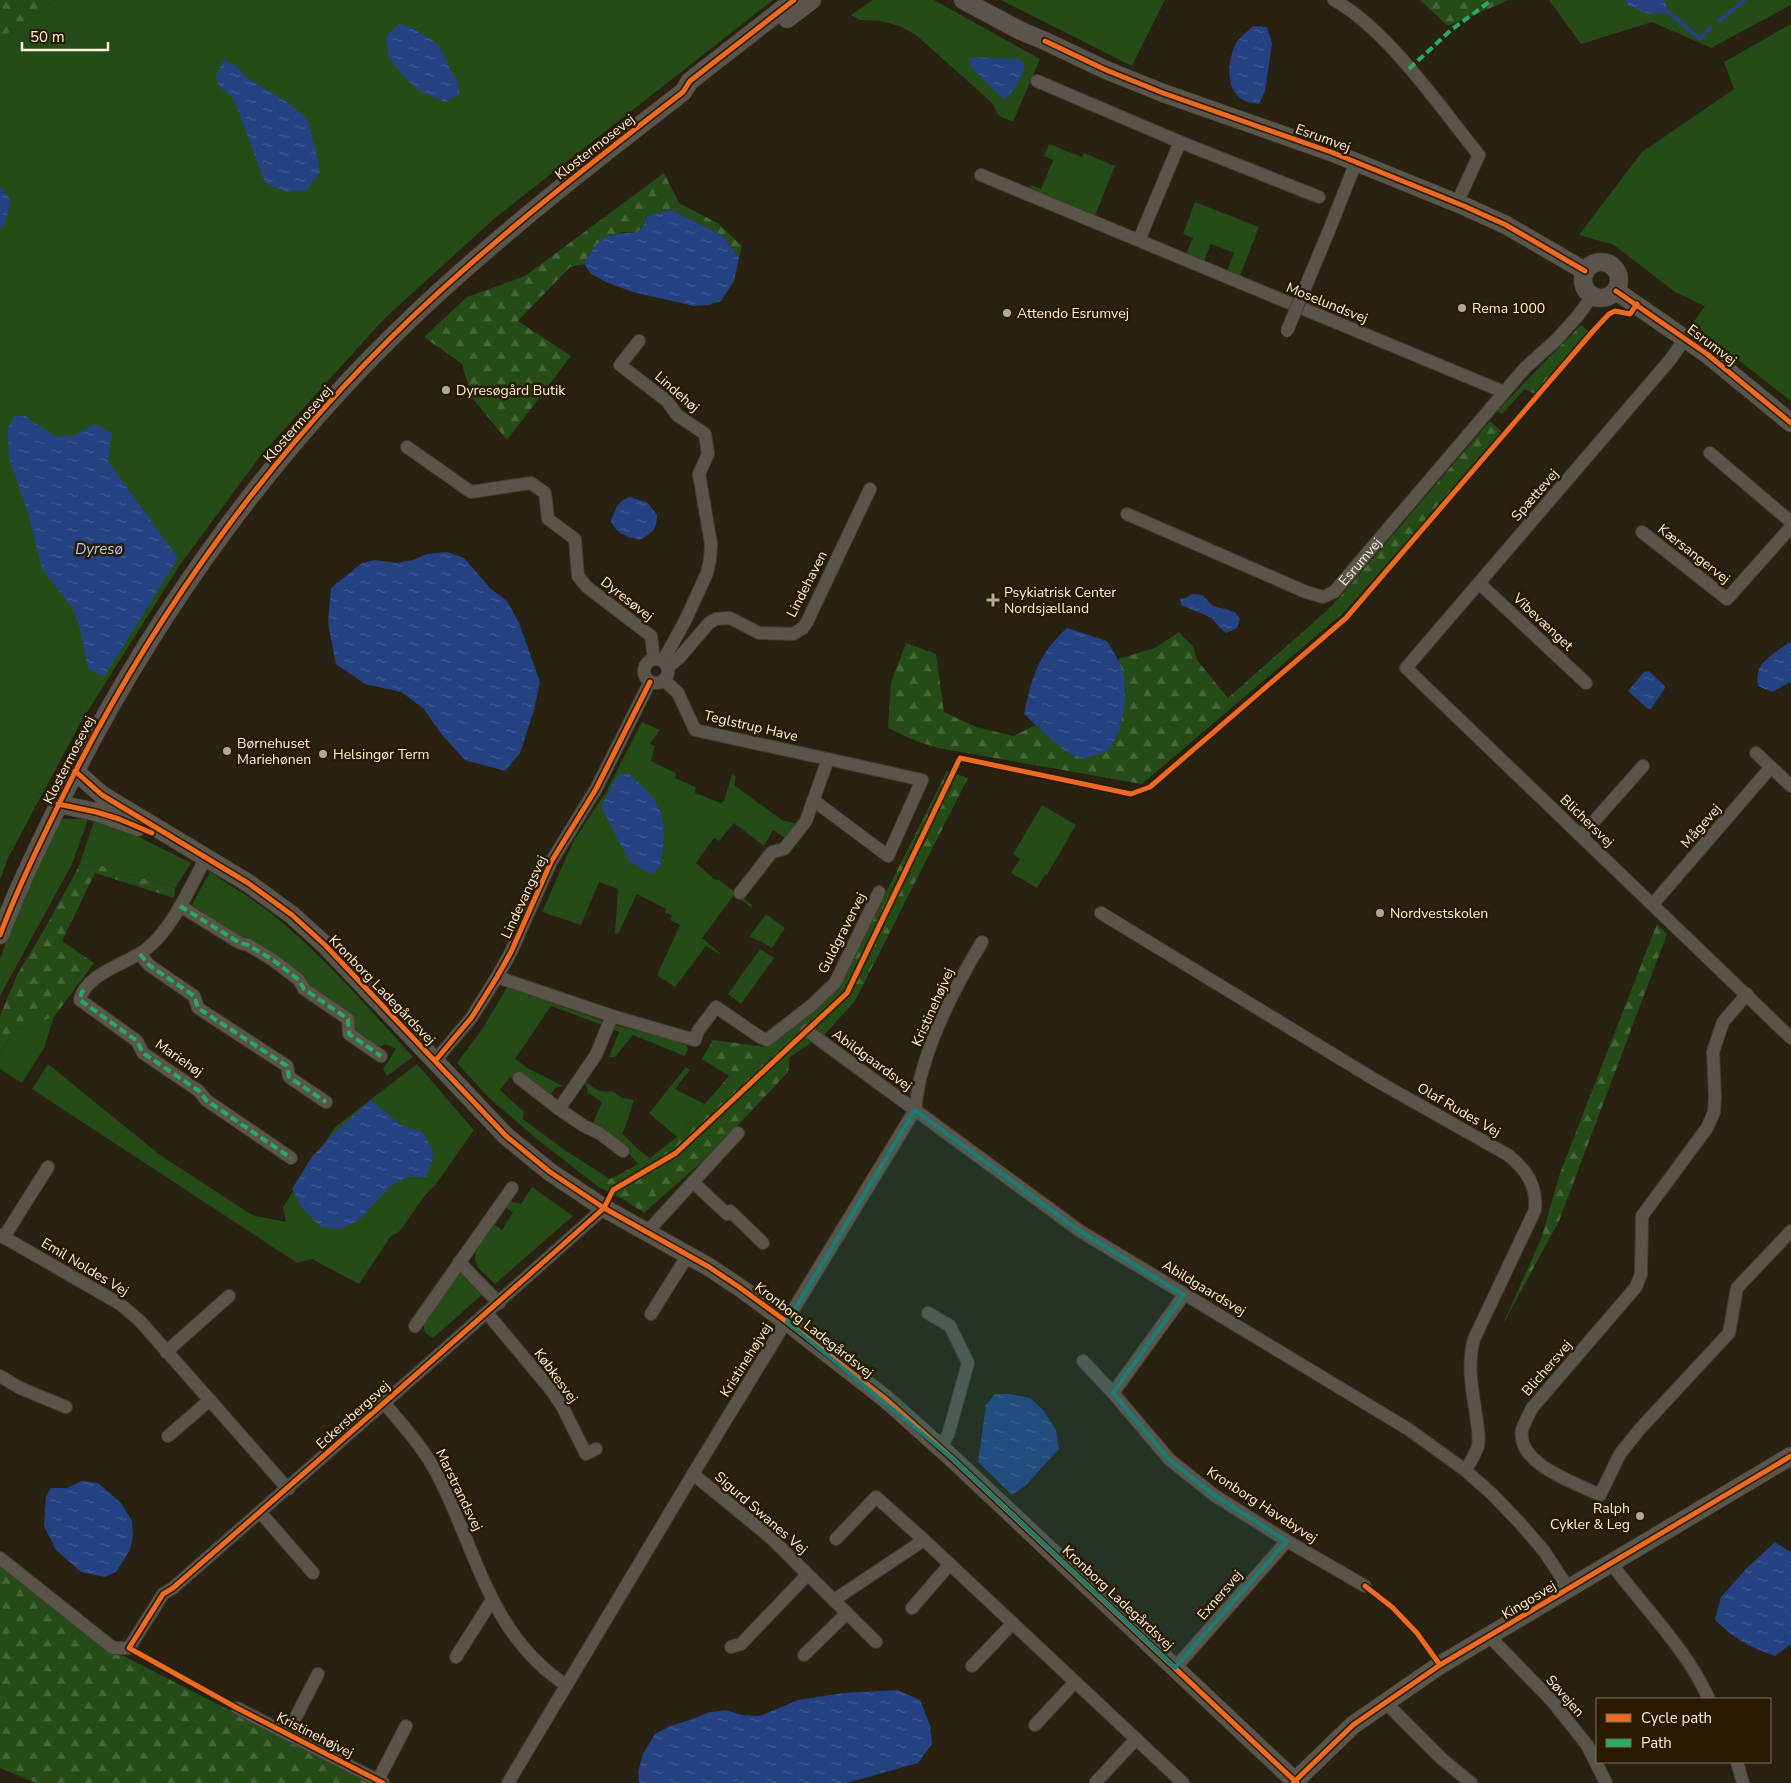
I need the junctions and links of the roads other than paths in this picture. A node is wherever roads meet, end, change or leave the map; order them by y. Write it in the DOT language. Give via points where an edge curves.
graph roads {
  1 [pos="794,0"];
  2 [pos="812,0"];
  3 [pos="963,0"];
  4 [pos="980,0"];
  5 [pos="1334,0"];
  6 [pos="1046,40"];
  7 [pos="1037,81"];
  8 [pos="683,92"];
  9 [pos="1180,142"];
  10 [pos="1356,162"];
  11 [pos="980,175"];
  12 [pos="1319,197"];
  13 [pos="1457,203"];
  14 [pos="1139,240"];
  15 [pos="1586,271"];
  16 [pos="1616,291"];
  17 [pos="1592,295"];
  18 [pos="1287,331"];
  19 [pos="1685,339"];
  20 [pos="639,341"];
  21 [pos="1504,392"];
  22 [pos="1791,423"];
  23 [pos="407,447"];
  24 [pos="1710,453"];
  25 [pos="870,489"];
  26 [pos="1127,514"];
  27 [pos="1791,522"];
  28 [pos="1791,527"];
  29 [pos="1642,532"];
  30 [pos="1479,583"];
  31 [pos="661,662"];
  32 [pos="1406,668"];
  33 [pos="664,680"];
  34 [pos="650,682"];
  35 [pos="1586,682"];
  36 [pos="1756,752"];
  37 [pos="828,760"];
  38 [pos="1643,766"];
  39 [pos="1771,768"];
  40 [pos="75,771"];
  41 [pos="1791,786"];
  42 [pos="813,800"];
  43 [pos="58,804"];
  44 [pos="1581,836"];
  45 [pos="174,838"];
  46 [pos="206,858"];
  47 [pos="880,892"];
  48 [pos="740,893"];
  49 [pos="1653,904"];
  50 [pos="180,906"];
  51 [pos="1101,914"];
  52 [pos="0,935"];
  53 [pos="982,942"];
  54 [pos="140,954"];
  55 [pos="497,977"];
  56 [pos="1747,994"];
  57 [pos="612,1016"];
  58 [pos="806,1030"];
  59 [pos="1791,1038"];
  60 [pos="381,1056"];
  61 [pos="435,1061"];
  62 [pos="519,1078"];
  63 [pos="326,1102"];
  64 [pos="559,1109"];
  65 [pos="915,1110"];
  66 [pos="738,1133"];
  67 [pos="623,1152"];
  68 [pos="291,1158"];
  69 [pos="48,1167"];
  70 [pos="693,1182"];
  71 [pos="512,1188"];
  72 [pos="604,1208"];
  73 [pos="1791,1230"];
  74 [pos="647,1232"];
  75 [pos="2,1236"];
  76 [pos="763,1243"];
  77 [pos="688,1254"];
  78 [pos="459,1262"];
  79 [pos="1184,1294"];
  80 [pos="229,1296"];
  81 [pos="499,1303"];
  82 [pos="487,1313"];
  83 [pos="928,1313"];
  84 [pos="651,1314"];
  85 [pos="787,1322"];
  86 [pos="415,1326"];
  87 [pos="166,1352"];
  88 [pos="1083,1361"];
  89 [pos="0,1376"];
  90 [pos="1113,1393"];
  91 [pos="210,1400"];
  92 [pos="384,1402"];
  93 [pos="66,1406"];
  94 [pos="168,1436"];
  95 [pos="940,1447"];
  96 [pos="596,1449"];
  97 [pos="1791,1456"];
  98 [pos="1465,1470"];
  99 [pos="693,1474"];
  100 [pos="288,1489"];
  101 [pos="260,1512"];
  102 [pos="836,1539"];
  103 [pos="924,1540"];
  104 [pos="1286,1540"];
  105 [pos="0,1558"];
  106 [pos="1611,1563"];
  107 [pos="950,1564"];
  108 [pos="313,1573"];
  109 [pos="808,1575"];
  110 [pos="1365,1586"];
  111 [pos="1569,1589"];
  112 [pos="492,1600"];
  113 [pos="834,1600"];
  114 [pos="912,1608"];
  115 [pos="847,1613"];
  116 [pos="1013,1623"];
  117 [pos="1490,1636"];
  118 [pos="876,1642"];
  119 [pos="731,1647"];
  120 [pos="804,1655"];
  121 [pos="456,1657"];
  122 [pos="972,1666"];
  123 [pos="1175,1668"];
  124 [pos="318,1674"];
  125 [pos="1075,1682"];
  126 [pos="566,1685"];
  127 [pos="1708,1698"];
  128 [pos="1385,1702"];
  129 [pos="237,1708"];
  130 [pos="1035,1725"];
  131 [pos="406,1726"];
  132 [pos="287,1734"];
  133 [pos="1136,1739"];
  134 [pos="1737,1763"];
  135 [pos="380,1782"];
  136 [pos="1096,1782"];
  137 [pos="1295,1782"];
  138 [pos="508,1783"];
  139 [pos="1183,1783"];
  140 [pos="1471,1783"];
  141 [pos="1606,1783"];
  142 [pos="1743,1783"];
  1 -- 8 [label="main road, Klostermosevej" via="690,81"];
  2 -- 8 [label="main road, Klostermosevej" via="698,86"];
  3 -- 6 [label="main road, Esrumvej" via="1012,27"];
  4 -- 6 [label="main road, Esrumvej"];
  5 -- 13 [label="street" via="1349,8 1374,31 1479,155"];
  6 -- 10 [label="main road, Esrumvej" via="1106,70 1163,93"];
  7 -- 9 [label="street"];
  8 -- 40 [label="main road, Klostermosevej" via="524,219 439,292 323,410 224,530 177,597 106,712"];
  9 -- 12 [label="street"];
  9 -- 14 [label="street"];
  10 -- 13 [label="main road, Esrumvej"];
  10 -- 18 [label="street, Esrumvej, bridge"];
  11 -- 14 [label="street, Moselundsvej"];
  13 -- 15 [label="main road, Esrumvej" via="1506,225"];
  14 -- 21 [label="street, Moselundsvej"];
  15 -- 16 [label="main road" via="1594,263 1611,264 1618,274"];
  15 -- 17 [label="main road" via="1585,287"];
  16 -- 17 [label="main road" via="1602,298"];
  16 -- 19 [label="main road, Esrumvej"];
  17 -- 21 [label="street, Esrumvej" via="1556,340"];
  19 -- 22 [label="main road, Esrumvej"];
  19 -- 30 [label="street, Spættevej"];
  20 -- 31 [label="street, Lindehøj" via="620,366 666,401 677,415 705,434 708,454 699,474 711,544 710,560 685,621"];
  21 -- 26 [label="street, Esrumvej" via="1375,546 1334,592 1324,597"];
  23 -- 31 [label="street, Dyresøvej" via="470,492 531,483 545,493 548,519 574,539 578,576 587,587 651,636"];
  24 -- 27 [label="street"];
  25 -- 31 [label="street, Lindehaven" via="803,628 793,634 758,633 730,618 716,618 679,658"];
  28 -- 29 [label="street, Kærsangervej" via="1726,599"];
  30 -- 32 [label="street, Spættevej"];
  30 -- 35 [label="street, Vibevænget"];
  31 -- 33 [label="street" via="668,676"];
  31 -- 34 [label="street" via="647,662 643,669"];
  32 -- 44 [label="street, Blichersvej"];
  33 -- 34 [label="street" via="658,684"];
  33 -- 37 [label="street, Teglstrup Have" via="678,693 695,730"];
  34 -- 55 [label="street, Lindevangsvej" via="596,789 551,862"];
  36 -- 39 [label="street"];
  37 -- 42 [label="street"];
  37 -- 42 [label="street, Teglstrup Have" via="922,780 888,856"];
  38 -- 44 [label="street"];
  39 -- 41 [label="street"];
  39 -- 49 [label="street, Mågevej"];
  40 -- 43 [label="main road, Klostermosevej"];
  40 -- 45 [label="main road, Kronborg Ladegårdsvej" via="102,795"];
  42 -- 48 [label="street" via="806,821 784,849 772,852"];
  43 -- 45 [label="main road, Kronborg Ladegårdsvej" via="96,812 162,837"];
  43 -- 52 [label="main road, Klostermosevej"];
  44 -- 49 [label="street, Blichersvej"];
  45 -- 46 [label="main road, Kronborg Ladegårdsvej"];
  46 -- 50 [label="street, Mariehøj"];
  46 -- 61 [label="main road, Kronborg Ladegårdsvej" via="292,915 325,945"];
  47 -- 57 [label="street, Guldgravervej" via="835,982 812,1005 767,1040 716,1007 694,1040"];
  49 -- 56 [label="street, Blichersvej"];
  50 -- 54 [label="street, Mariehøj" via="156,942"];
  50 -- 60 [label="street" via="286,970 299,980 304,989 348,1019 349,1034"];
  51 -- 98 [label="street, Olaf Rudes Vej" via="1521,1165 1534,1188 1535,1210 1474,1339 1470,1369 1478,1444"];
  53 -- 65 [label="street, Kristinehøjvej" via="955,988 937,1029 921,1073"];
  54 -- 63 [label="street" via="194,996 198,1008 286,1066 290,1078"];
  54 -- 68 [label="street, Mariehøj" via="108,969 82,992 80,1000 137,1041 143,1053"];
  55 -- 57 [label="street, Guldgravervej"];
  55 -- 61 [label="street, Lindevangsvej" via="472,1017"];
  56 -- 59 [label="street, Blichersvej"];
  56 -- 73 [label="street, Blichersvej" via="1723,1022 1713,1052 1714,1112 1707,1128 1642,1216 1641,1274 1636,1287 1532,1408 1522,1429 1523,1444 1529,1455 1545,1468 1600,1495 1620,1454 1639,1430 1729,1333 1737,1288"];
  57 -- 64 [label="street" via="596,1055"];
  58 -- 65 [label="street, Abildgaardsvej"];
  61 -- 72 [label="main road, Kronborg Ladegårdsvej" via="506,1136 550,1172"];
  62 -- 64 [label="street"];
  64 -- 67 [label="street"];
  65 -- 79 [label="street, Abildgaardsvej" via="1080,1231"];
  65 -- 85 [label="street, Kristinehøjvej"];
  66 -- 70 [label="street"];
  69 -- 75 [label="street, Emil Noldes Vej"];
  70 -- 74 [label="street"];
  70 -- 76 [label="street"];
  71 -- 78 [label="street"];
  72 -- 74 [label="main road, Kronborg Ladegårdsvej"];
  72 -- 81 [label="street, Eckersbergsvej"];
  74 -- 77 [label="main road, Kronborg Ladegårdsvej"];
  75 -- 87 [label="street, Emil Noldes Vej" via="120,1304"];
  77 -- 84 [label="street"];
  77 -- 85 [label="main road, Kronborg Ladegårdsvej"];
  78 -- 81 [label="street"];
  78 -- 86 [label="street"];
  79 -- 90 [label="street"];
  79 -- 98 [label="street, Abildgaardsvej" via="1399,1423"];
  80 -- 87 [label="street"];
  81 -- 82 [label="street, Eckersbergsvej"];
  82 -- 92 [label="street, Eckersbergsvej"];
  82 -- 96 [label="street, Købkesvej" via="552,1391 586,1454"];
  83 -- 95 [label="street" via="950,1326 968,1363 948,1435"];
  85 -- 95 [label="main road, Kronborg Ladegårdsvej" via="887,1400"];
  85 -- 99 [label="street, Kristinehøjvej"];
  87 -- 91 [label="street, Emil Noldes Vej"];
  88 -- 90 [label="street, Kronborg Havebyvej"];
  89 -- 93 [label="street" via="20,1388"];
  90 -- 104 [label="street, Kronborg Havebyvej" via="1170,1460 1214,1495"];
  91 -- 94 [label="street"];
  91 -- 100 [label="street, Emil Noldes Vej"];
  92 -- 100 [label="street, Eckersbergsvej"];
  92 -- 112 [label="street, Marstrandsvej" via="421,1446 435,1471"];
  95 -- 123 [label="main road, Kronborg Ladegårdsvej"];
  97 -- 106 [label="main road, Kingosvej"];
  98 -- 111 [label="street, Abildgaardsvej" via="1519,1522 1544,1551"];
  99 -- 109 [label="street, Sigurd Swanes Vej" via="770,1537"];
  99 -- 126 [label="street, Kristinehøjvej"];
  100 -- 101 [label="street, Eckersbergsvej"];
  101 -- 105 [label="street, Eckersbergsvej" via="162,1594 129,1648 113,1648"];
  101 -- 108 [label="street"];
  102 -- 103 [label="street" via="876,1497"];
  103 -- 107 [label="street"];
  103 -- 113 [label="street"];
  104 -- 110 [label="street, Kronborg Havebyvej"];
  104 -- 123 [label="street, Exnersvej"];
  106 -- 111 [label="main road, Kingosvej"];
  106 -- 127 [label="street" via="1683,1655"];
  107 -- 114 [label="street"];
  107 -- 116 [label="street"];
  109 -- 113 [label="street, Sigurd Swanes Vej"];
  109 -- 119 [label="street, Sigurd Swanes Vej" via="741,1644"];
  111 -- 117 [label="main road, Kingosvej"];
  112 -- 121 [label="street"];
  112 -- 126 [label="street, Marstrandsvej" via="531,1656"];
  113 -- 115 [label="street, Sigurd Swanes Vej"];
  115 -- 118 [label="street, Sigurd Swanes Vej"];
  115 -- 120 [label="street"];
  116 -- 122 [label="street"];
  116 -- 125 [label="street"];
  117 -- 128 [label="main road, Kingosvej"];
  117 -- 141 [label="street, Søvejen" via="1552,1701 1587,1745"];
  123 -- 137 [label="main road, Kronborg Ladegårdsvej"];
  124 -- 132 [label="street, Kristinehøjvej"];
  125 -- 130 [label="street"];
  125 -- 133 [label="street"];
  126 -- 138 [label="street, Kristinehøjvej"];
  128 -- 137 [label="main road, Kingosvej" via="1354,1725"];
  128 -- 140 [label="street"];
  129 -- 132 [label="street, Kristinehøjvej"];
  131 -- 135 [label="street, Kristinehøjvej"];
  132 -- 135 [label="street, Kristinehøjvej"];
  133 -- 136 [label="street"];
  133 -- 139 [label="street"];
  134 -- 142 [label="street"];
}
